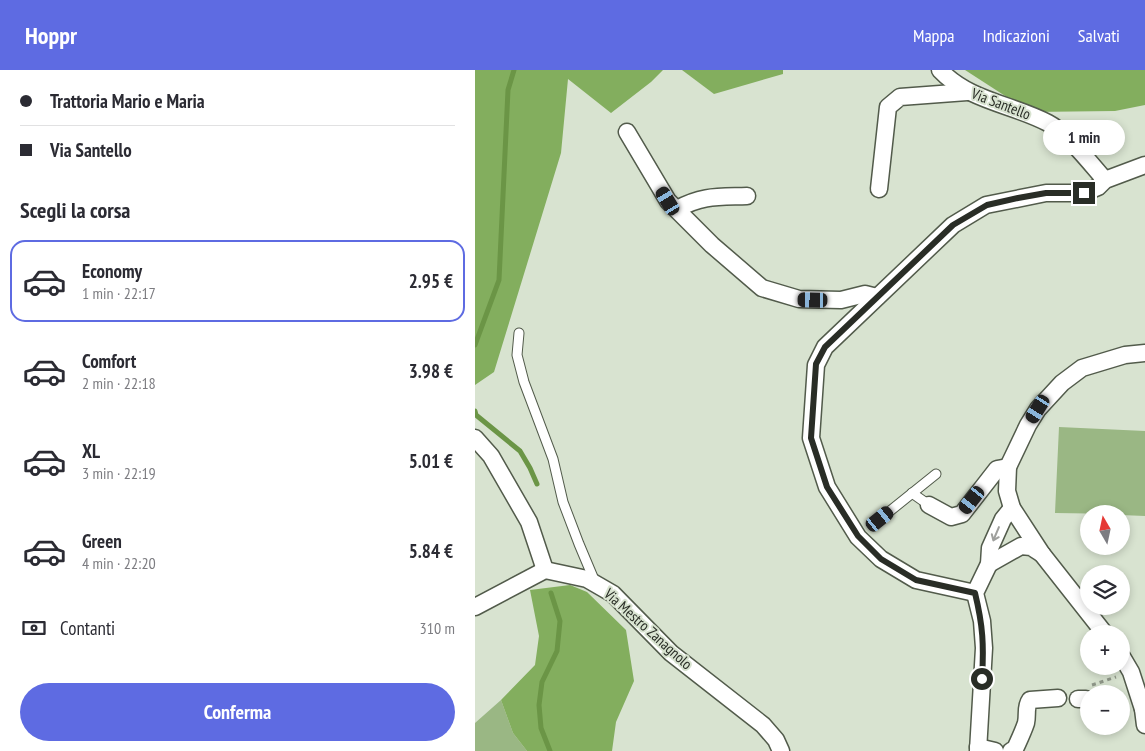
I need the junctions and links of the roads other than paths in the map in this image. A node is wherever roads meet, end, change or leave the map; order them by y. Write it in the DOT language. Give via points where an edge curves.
graph roads {
  1 [pos="940,70"];
  2 [pos="967,92"];
  3 [pos="627,132"];
  4 [pos="1145,165"];
  5 [pos="1105,180"];
  6 [pos="879,189"];
  7 [pos="747,196"];
  8 [pos="677,209"];
  9 [pos="877,297"];
  10 [pos="519,333"];
  11 [pos="1145,353"];
  12 [pos="475,438"];
  13 [pos="1007,467"];
  14 [pos="936,474"];
  15 [pos="912,493"];
  16 [pos="929,505"];
  17 [pos="1011,508"];
  18 [pos="880,519"];
  19 [pos="1042,554"];
  20 [pos="989,564"];
  21 [pos="545,570"];
  22 [pos="597,585"];
  23 [pos="975,593"];
  24 [pos="475,607"];
  25 [pos="1098,625"];
  26 [pos="1130,670"];
  27 [pos="1058,698"];
  28 [pos="1145,714"];
  29 [pos="978,749"];
  30 [pos="781,751"];
  31 [pos="995,751"];
  32 [pos="1011,751"];
  1 -- 2 [label="street, Via Santello"];
  2 -- 5 [label="street, Via Santello" via="1050,124"];
  2 -- 6 [label="street" via="899,97 888,107"];
  3 -- 8 [label="street" via="668,201"];
  4 -- 5 [label="street"];
  5 -- 9 [label="street" via="1084,193 1046,193 987,205 953,225"];
  7 -- 8 [label="street" via="693,200"];
  8 -- 9 [label="street" via="712,245 762,288 799,299 841,300 865,294"];
  9 -- 23 [label="street" via="825,347 816,364 811,438 827,487 858,536 881,559 916,580"];
  10 -- 22 [label="lane" via="517,354 524,382 553,459 575,536"];
  11 -- 13 [label="street" via="1125,355 1082,368 1062,383 1038,409"];
  12 -- 21 [label="street" via="491,456 529,522"];
  13 -- 16 [label="street" via="997,469 962,514 951,517"];
  13 -- 17 [label="street"];
  14 -- 15 [label="lane"];
  15 -- 16 [label="lane"];
  15 -- 18 [label="lane"];
  17 -- 19 [label="street"];
  17 -- 20 [label="street, one-way" via="990,548"];
  19 -- 20 [label="street" via="1031,547 1021,546"];
  19 -- 25 [label="street"];
  20 -- 23 [label="street"];
  21 -- 22 [label="street, Via Mestro Zanagnolo" via="587,579"];
  21 -- 24 [label="street"];
  22 -- 30 [label="street, Via Mestro Zanagnolo" via="613,594 671,653 763,725"];
  23 -- 29 [label="street" via="984,648"];
  26 -- 28 [label="street"];
  27 -- 32 [label="street" via="1030,700 1026,705 1023,731"];
  29 -- 31 [label="street"];
}
